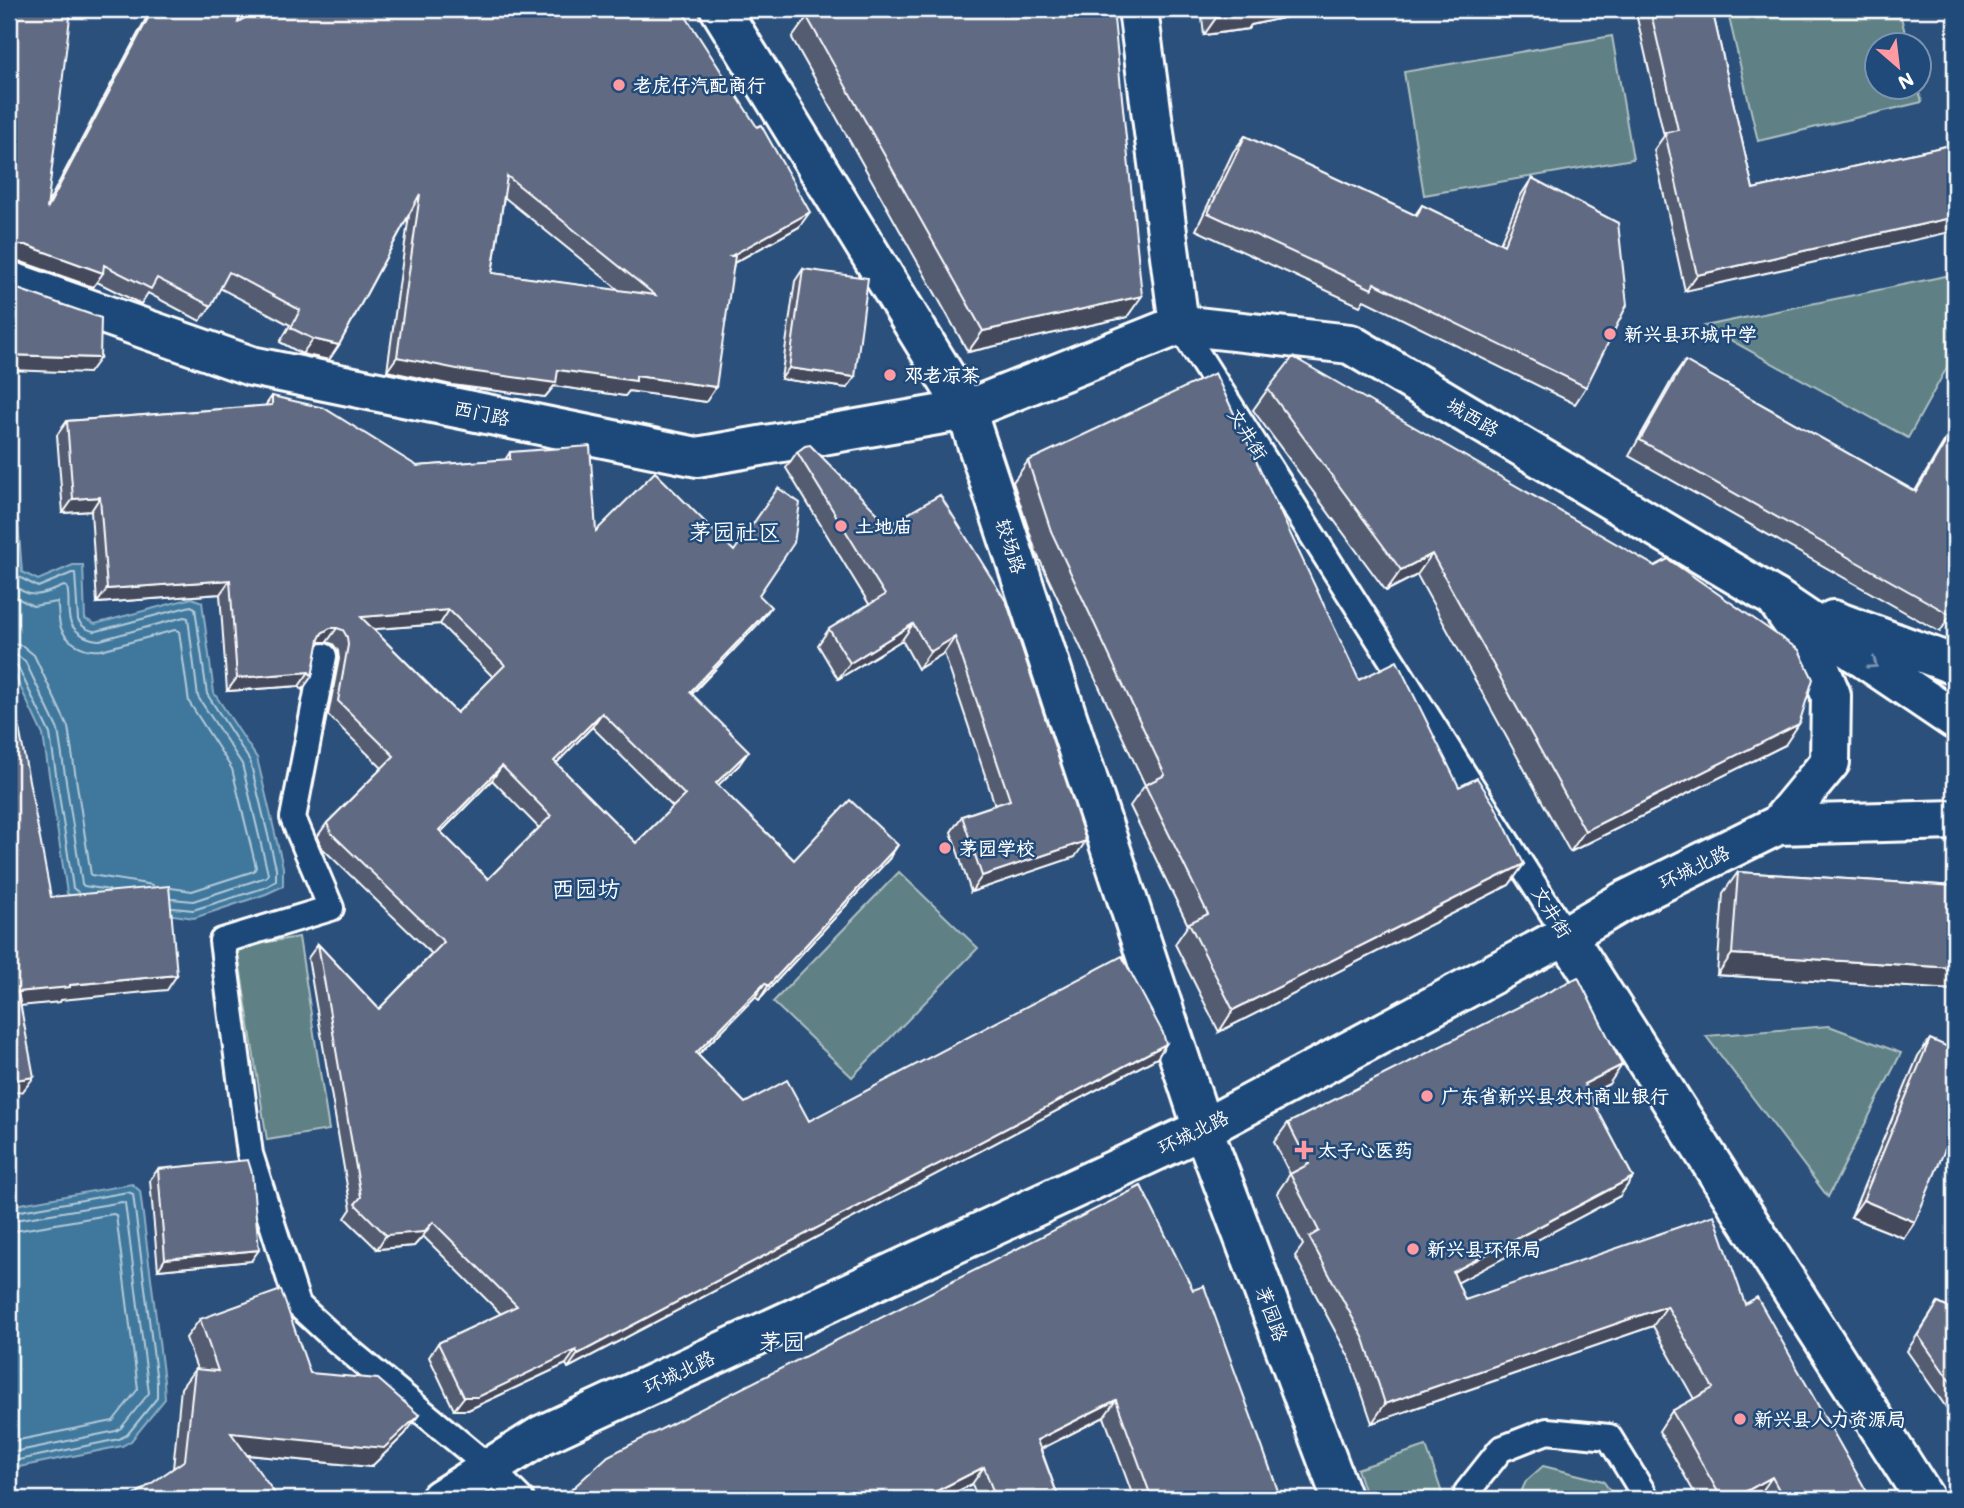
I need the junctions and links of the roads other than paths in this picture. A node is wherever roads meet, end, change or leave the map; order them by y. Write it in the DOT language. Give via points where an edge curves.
graph roads {
  1 [pos="720,9"];
  2 [pos="1138,9"];
  3 [pos="9,281"];
  4 [pos="1179,326"];
  5 [pos="966,410"];
  6 [pos="1775,598"];
  7 [pos="324,656"];
  8 [pos="1954,662"];
  9 [pos="1955,720"];
  10 [pos="1955,820"];
  11 [pos="1778,825"];
  12 [pos="1566,935"];
  13 [pos="1203,1129"];
  14 [pos="489,1468"];
  15 [pos="440,1499"];
  16 [pos="521,1499"];
  17 [pos="1342,1499"];
  18 [pos="1467,1499"];
  19 [pos="1647,1499"];
  20 [pos="1926,1499"];
  1 -- 5 [label="street, 较场路"];
  2 -- 4 [label="street"];
  3 -- 5 [label="street, 西门路" via="251,366 697,457"];
  4 -- 5 [label="street, 城西路"];
  4 -- 6 [label="street, 城西路" via="1350,344"];
  4 -- 12 [label="lane, 文井街"];
  5 -- 13 [label="street, 较场路"];
  6 -- 8 [label="street, 城西路"];
  6 -- 9 [label="street, one-way"];
  6 -- 11 [label="street" via="1813,652 1831,695 1830,762"];
  7 -- 14 [label="lane" via="293,818 331,908 222,941 250,1154 298,1305"];
  10 -- 11 [label="street, 环城北路"];
  11 -- 12 [label="street, 环城北路"];
  12 -- 13 [label="street, 环城北路"];
  12 -- 20 [label="street, 文井街"];
  13 -- 14 [label="street, 环城北路" via="555,1429"];
  13 -- 17 [label="street, 茅园路"];
  14 -- 15 [label="street, 环城北路"];
  14 -- 16 [label="lane"];
  18 -- 19 [label="lane" via="1467,1492 1501,1449 1547,1431 1609,1437"];
}
